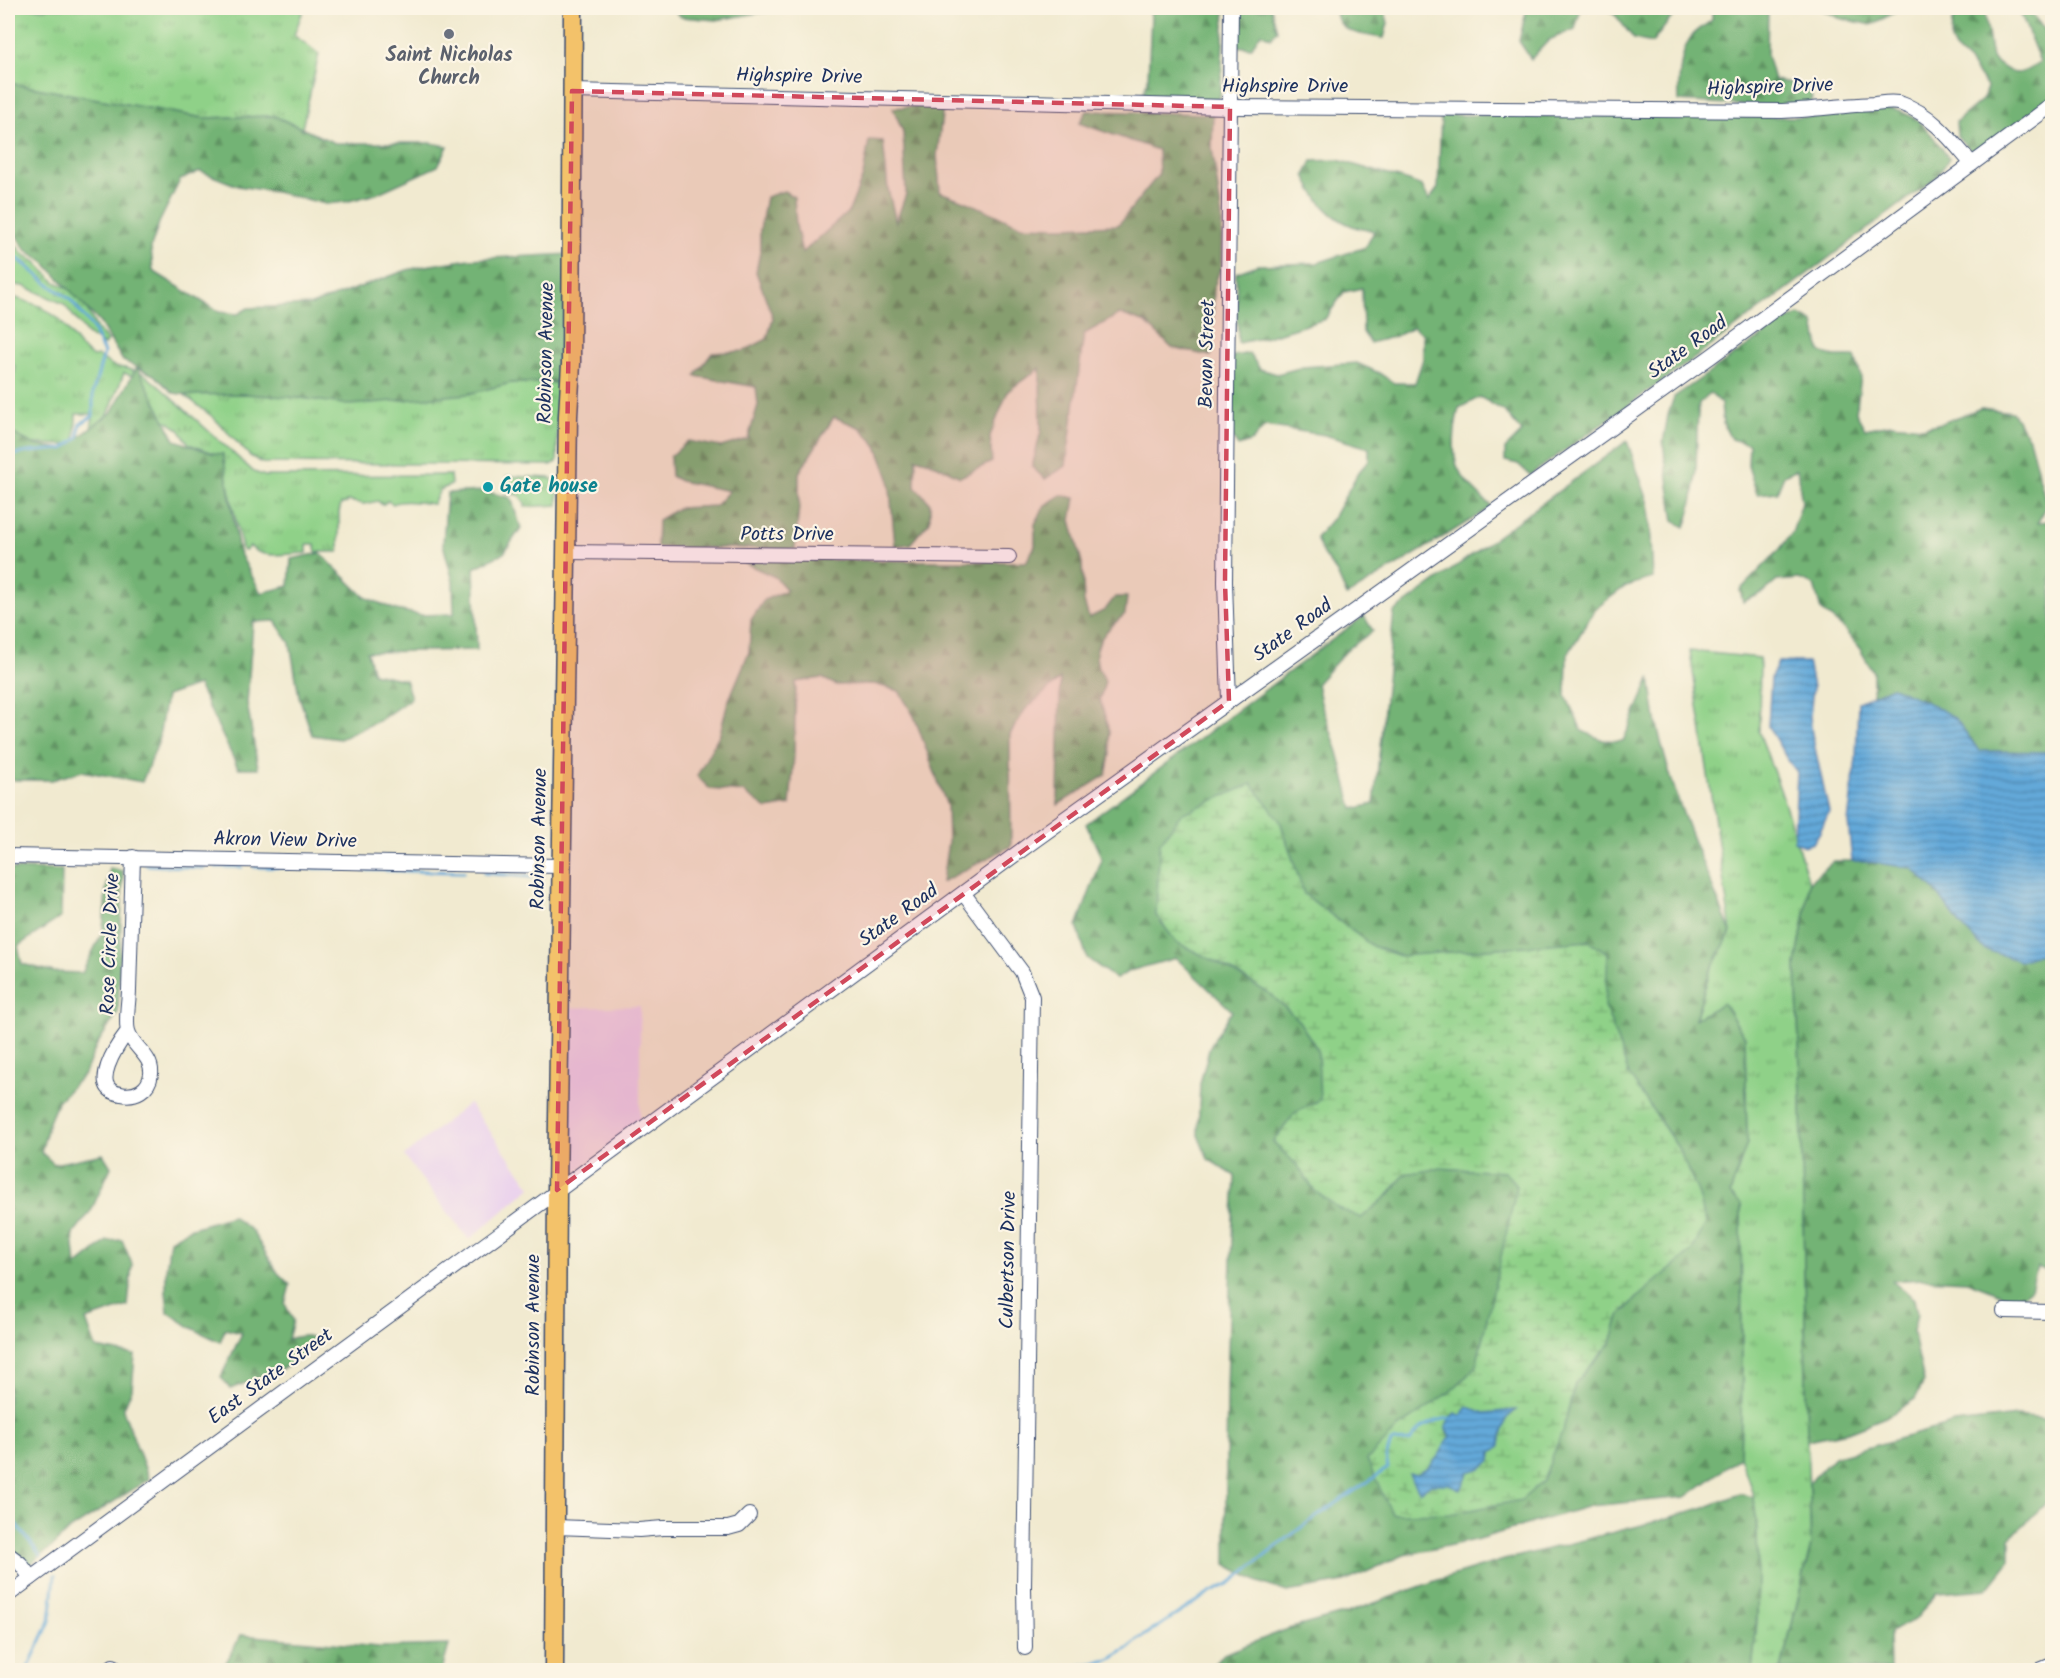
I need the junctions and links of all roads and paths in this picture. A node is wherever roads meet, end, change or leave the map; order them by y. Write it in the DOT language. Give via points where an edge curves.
graph roads {
  1 [pos="573,8"];
  2 [pos="1231,8"];
  3 [pos="572,91"];
  4 [pos="2052,105"];
  5 [pos="1230,107"];
  6 [pos="1972,164"];
  7 [pos="566,552"];
  8 [pos="1009,557"];
  9 [pos="1229,701"];
  10 [pos="8,856"];
  11 [pos="133,857"];
  12 [pos="562,867"];
  13 [pos="964,894"];
  14 [pos="128,1031"];
  15 [pos="557,1190"];
  16 [pos="2004,1311"];
  17 [pos="2052,1312"];
  18 [pos="749,1515"];
  19 [pos="555,1527"];
  20 [pos="8,1554"];
  21 [pos="31,1578"];
  22 [pos="8,1595"];
  23 [pos="1025,1648"];
  24 [pos="2052,1665"];
  25 [pos="554,1671"];
  26 [pos="2040,1671"];
  1 -- 3 [label="main road, Robinson Avenue"];
  2 -- 5 [label="street, Bevan Street"];
  3 -- 5 [label="street, Highspire Drive"];
  3 -- 7 [label="main road, Robinson Avenue"];
  4 -- 6 [label="street, State Road"];
  5 -- 6 [label="street, Highspire Drive" via="1782,111 1897,103 1928,118"];
  5 -- 9 [label="street, Bevan Street" via="1225,571"];
  6 -- 9 [label="street, State Road"];
  7 -- 8 [label="street, Potts Drive"];
  7 -- 12 [label="main road, Robinson Avenue"];
  9 -- 13 [label="street, State Road"];
  10 -- 11 [label="street, Akron View Drive"];
  11 -- 12 [label="street, Akron View Drive"];
  11 -- 14 [label="street, Rose Circle Drive"];
  12 -- 15 [label="main road, Robinson Avenue"];
  13 -- 15 [label="street, State Road"];
  13 -- 23 [label="street, Culbertson Drive" via="1022,972 1032,997"];
  15 -- 19 [label="main road, Robinson Avenue"];
  15 -- 21 [label="street, East State Street"];
  16 -- 17 [label="street"];
  18 -- 19 [label="street" via="739,1525 728,1528"];
  19 -- 25 [label="main road, Robinson Avenue"];
  20 -- 21 [label="street"];
  21 -- 22 [label="street, East State Street"];
  24 -- 26 [label="street"];
}
